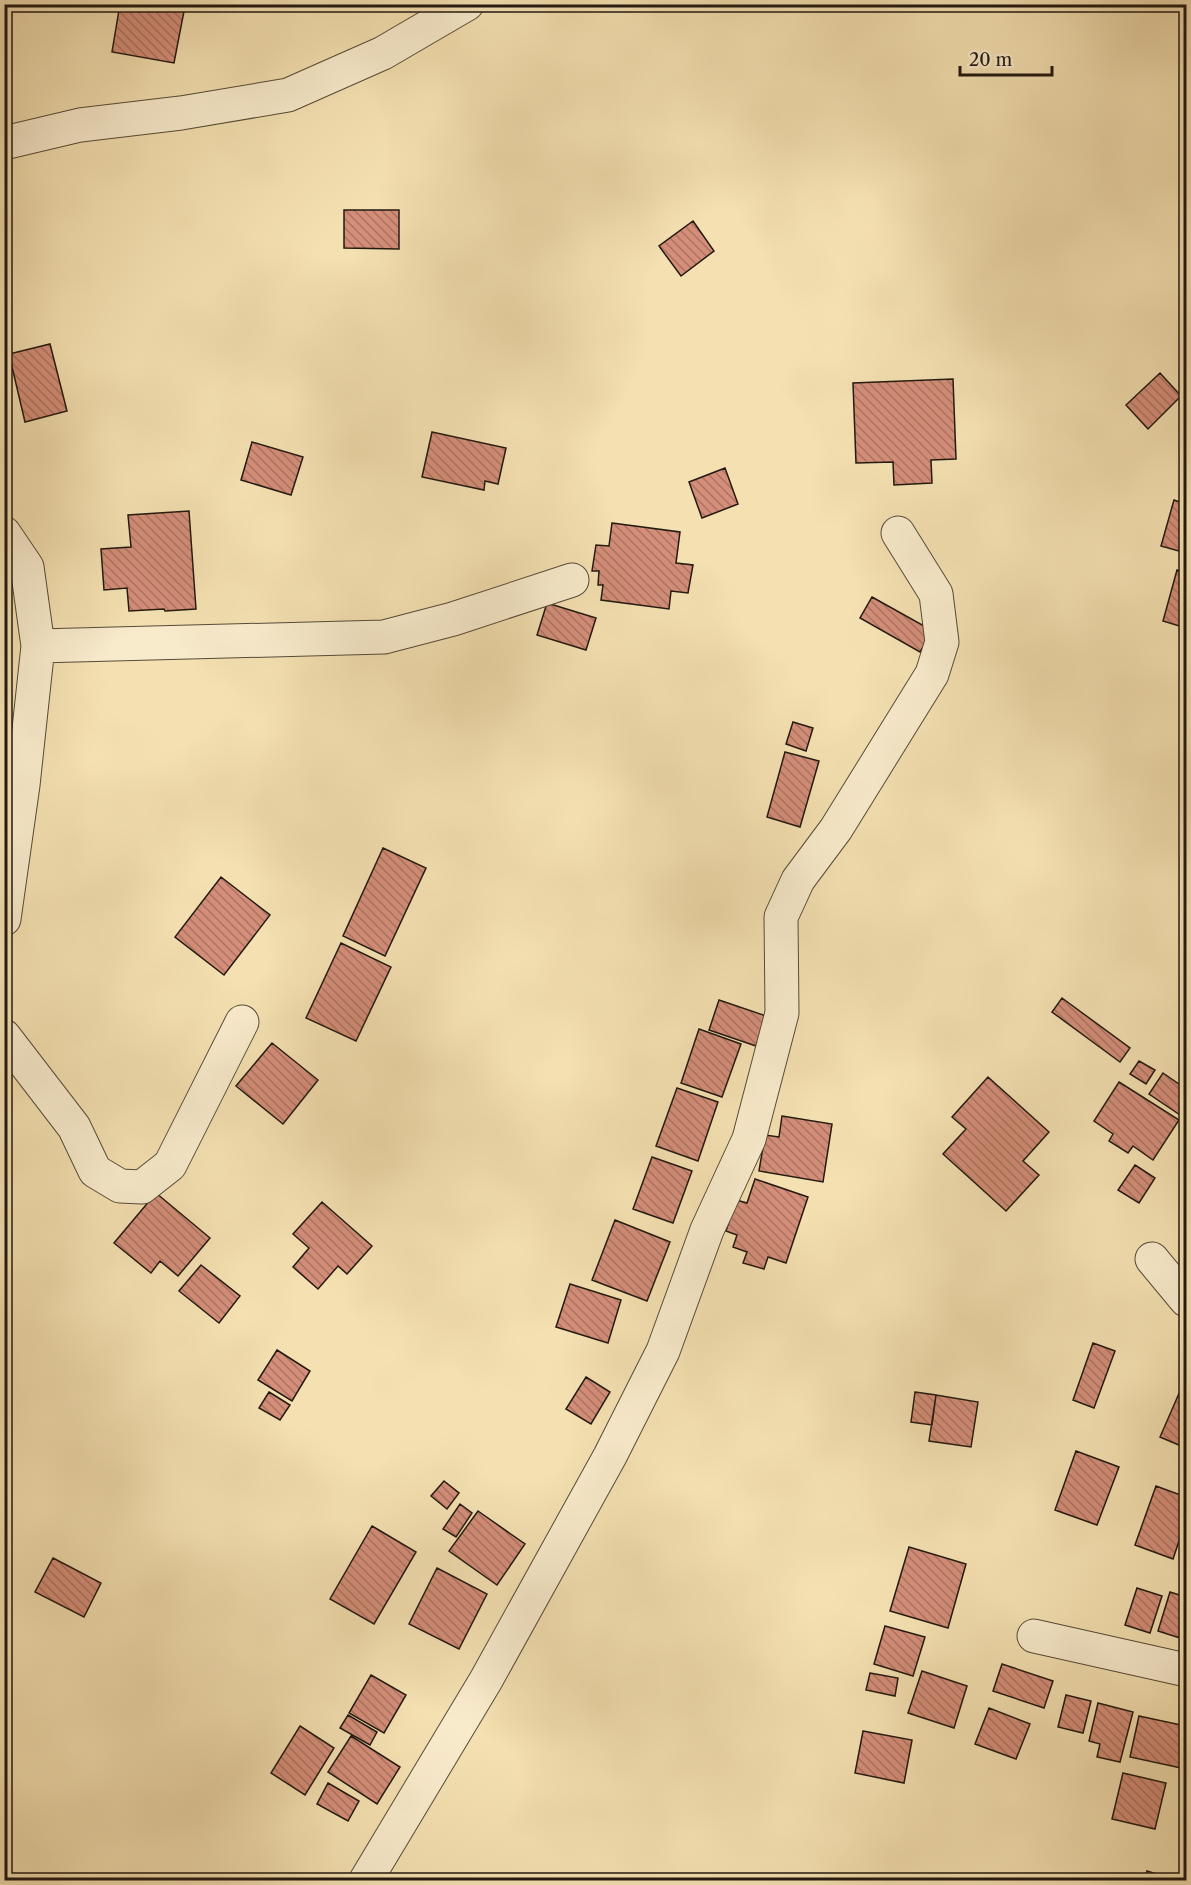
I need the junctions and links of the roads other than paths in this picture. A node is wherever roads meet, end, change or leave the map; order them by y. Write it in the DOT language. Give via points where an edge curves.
graph roads {
  1 [pos="466,4"];
  2 [pos="4,143"];
  3 [pos="4,533"];
  4 [pos="898,533"];
  5 [pos="572,580"];
  6 [pos="38,646"];
  7 [pos="4,919"];
  8 [pos="242,1022"];
  9 [pos="4,1036"];
  10 [pos="1152,1259"];
  11 [pos="1186,1300"];
  12 [pos="1034,1636"];
  13 [pos="1186,1670"];
  14 [pos="366,1881"];
  1 -- 2 [label="street" via="383,53 288,95 80,125"];
  3 -- 6 [label="street" via="27,567"];
  4 -- 14 [label="street" via="936,594 942,642 932,674 836,829 798,880 781,917 782,1013 749,1139 707,1230 663,1351 610,1456 486,1680"];
  5 -- 6 [label="street" via="453,620 384,637"];
  6 -- 7 [label="street"];
  8 -- 9 [label="street" via="170,1165 142,1187 120,1186 95,1171 74,1127"];
  10 -- 11 [label="street"];
  12 -- 13 [label="street"];
}
